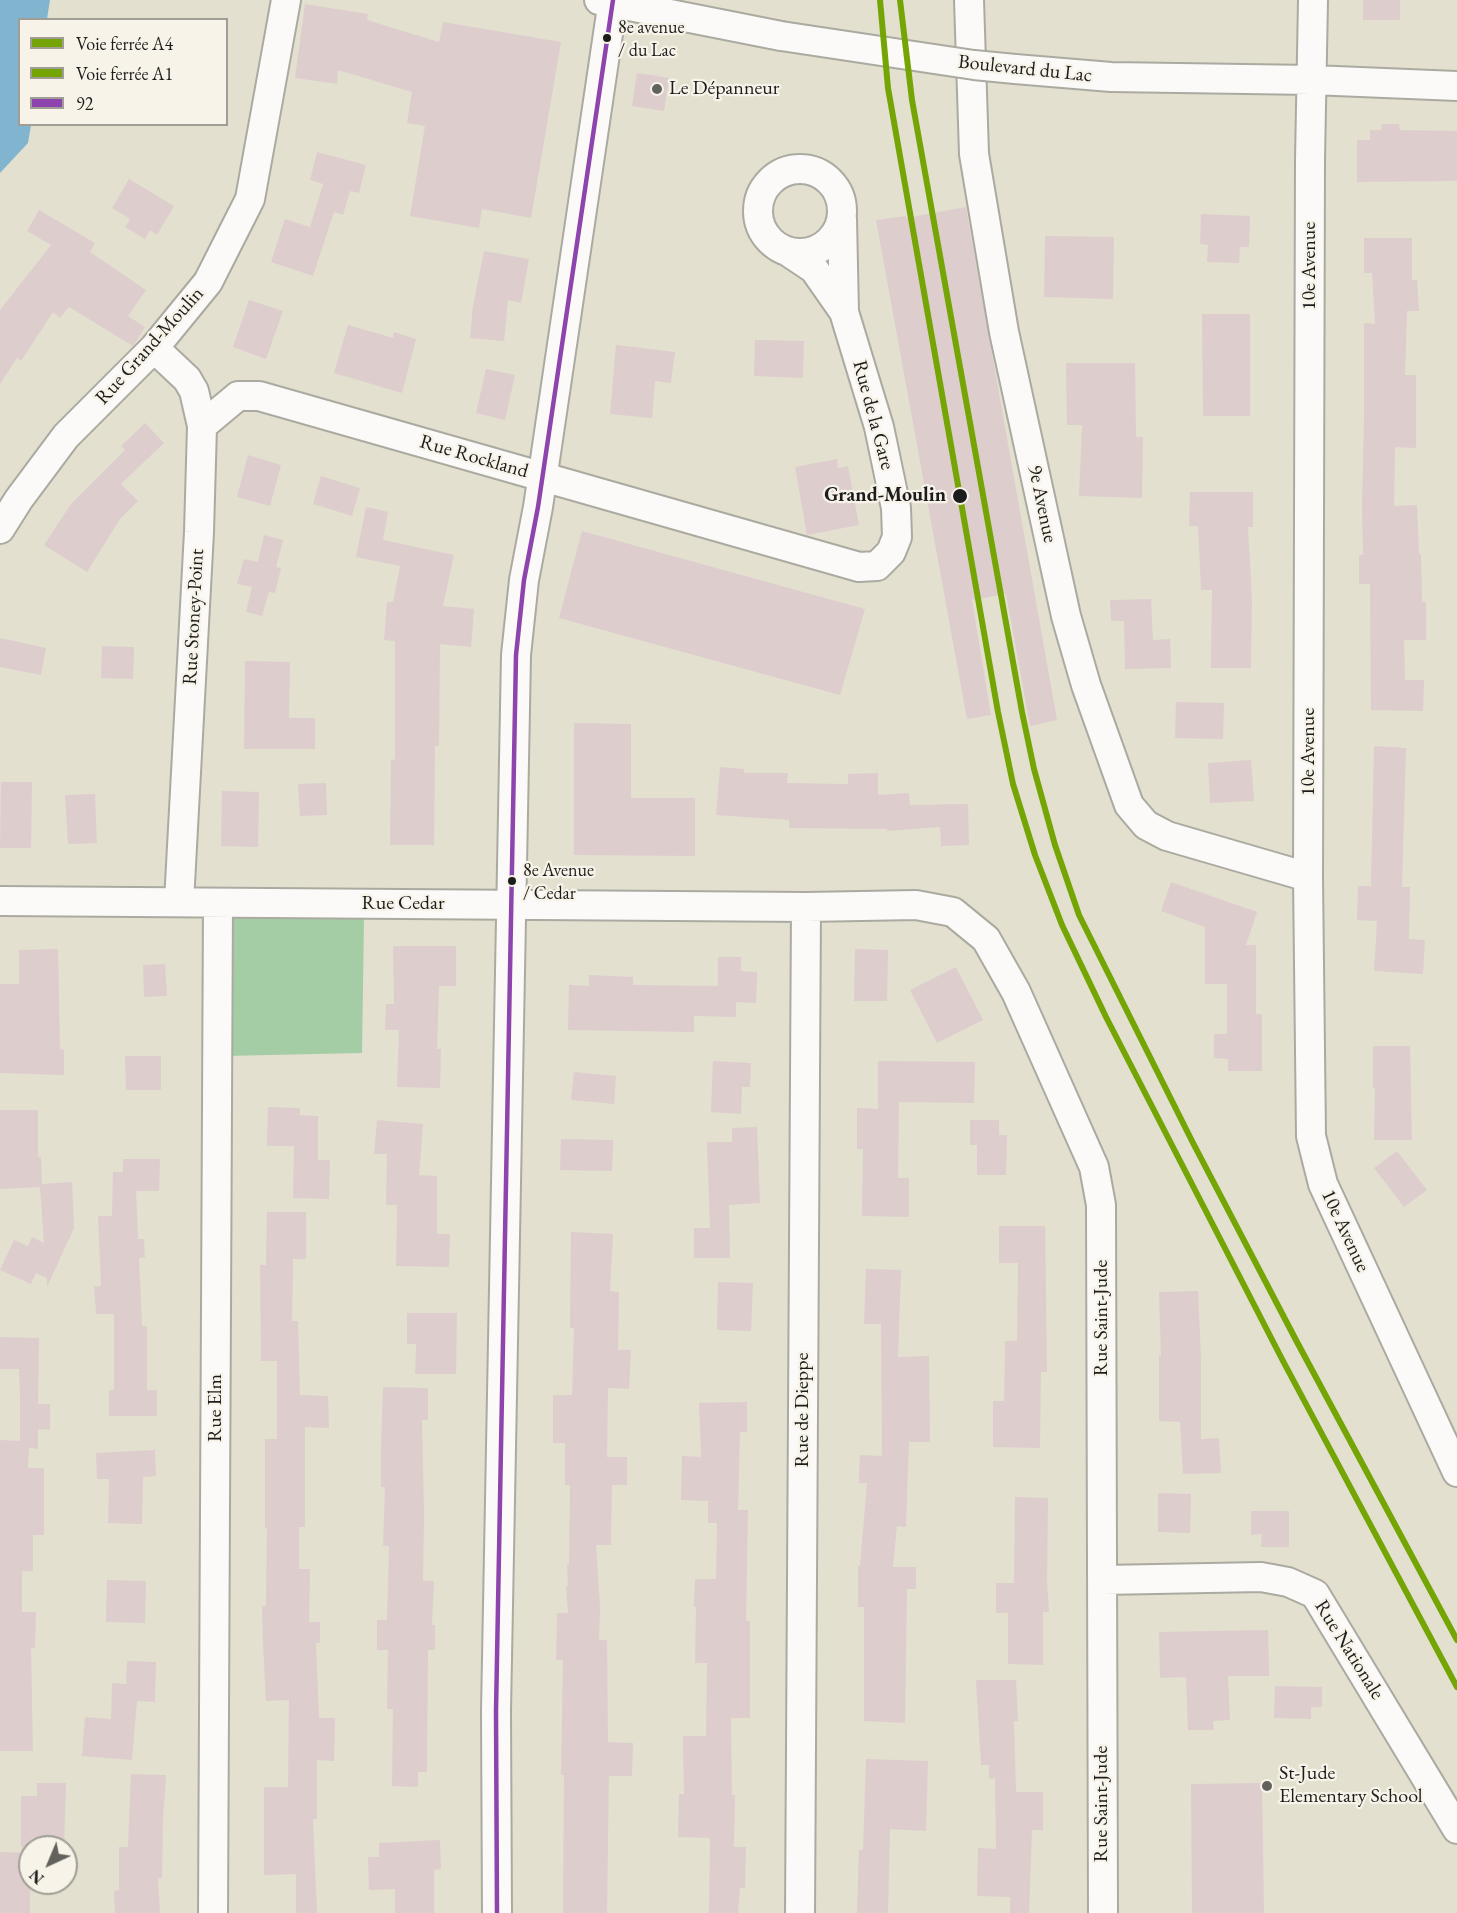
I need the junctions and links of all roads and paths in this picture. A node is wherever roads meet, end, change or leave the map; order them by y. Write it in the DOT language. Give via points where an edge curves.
graph roads {
  1 [pos="286,0"];
  2 [pos="969,0"];
  3 [pos="1313,0"];
  4 [pos="608,1"];
  5 [pos="1312,80"];
  6 [pos="1457,86"];
  7 [pos="842,216"];
  8 [pos="790,253"];
  9 [pos="844,312"];
  10 [pos="154,348"];
  11 [pos="202,426"];
  12 [pos="542,476"];
  13 [pos="0,529"];
  14 [pos="859,567"];
  15 [pos="1308,877"];
  16 [pos="0,901"];
  17 [pos="179,902"];
  18 [pos="218,903"];
  19 [pos="512,905"];
  20 [pos="806,907"];
  21 [pos="1457,1472"];
  22 [pos="1103,1580"];
  23 [pos="1457,1828"];
  24 [pos="213,1913"];
  25 [pos="497,1913"];
  26 [pos="800,1913"];
  27 [pos="1103,1913"];
  1 -- 10 [label="street, Rue Grand-Moulin" via="250,199 208,282"];
  2 -- 15 [label="street, 9e Avenue" via="974,154 1004,332 1066,616 1129,805 1146,825 1167,836"];
  3 -- 5 [label="street, 10e Avenue"];
  4 -- 5 [label="street, Boulevard du Lac, bridge" via="781,36 974,65 1112,77"];
  4 -- 12 [label="street"];
  5 -- 6 [label="street, Boulevard du Lac"];
  5 -- 15 [label="street, 10e Avenue"];
  7 -- 8 [label="street" via="830,241 812,251"];
  7 -- 8 [label="street" via="835,188 813,171 786,171 774,177 759,199 757,213 767,237"];
  7 -- 9 [label="street, Rue de la Gare"];
  8 -- 9 [label="street, Rue de la Gare" via="814,269"];
  9 -- 14 [label="street, Rue de la Gare" via="879,427 896,508 897,537 891,552 877,566"];
  10 -- 11 [label="street, Rue Stoney-Point" via="187,379 194,391"];
  10 -- 13 [label="street, Rue Grand-Moulin" via="66,436"];
  11 -- 12 [label="street, Rue Rockland" via="238,396 259,396"];
  11 -- 17 [label="street, Rue Stoney-Point"];
  12 -- 14 [label="street, Rue Rockland"];
  12 -- 19 [label="street" via="516,655"];
  15 -- 21 [label="street, 10e Avenue" via="1311,1136 1323,1184"];
  16 -- 17 [label="street, Rue Cedar"];
  17 -- 18 [label="street, Rue Cedar"];
  18 -- 19 [label="street, Rue Cedar"];
  18 -- 24 [label="street, Rue Elm"];
  19 -- 20 [label="street, Rue Cedar"];
  19 -- 25 [label="street" via="496,1710"];
  20 -- 22 [label="street, Rue Saint-Jude" via="916,905 953,912 986,939 1016,992 1094,1167 1101,1205"];
  20 -- 26 [label="street, Rue de Dieppe"];
  22 -- 23 [label="street, Rue Nationale" via="1261,1577 1288,1582 1315,1594"];
  22 -- 27 [label="street, Rue Saint-Jude"];
}
